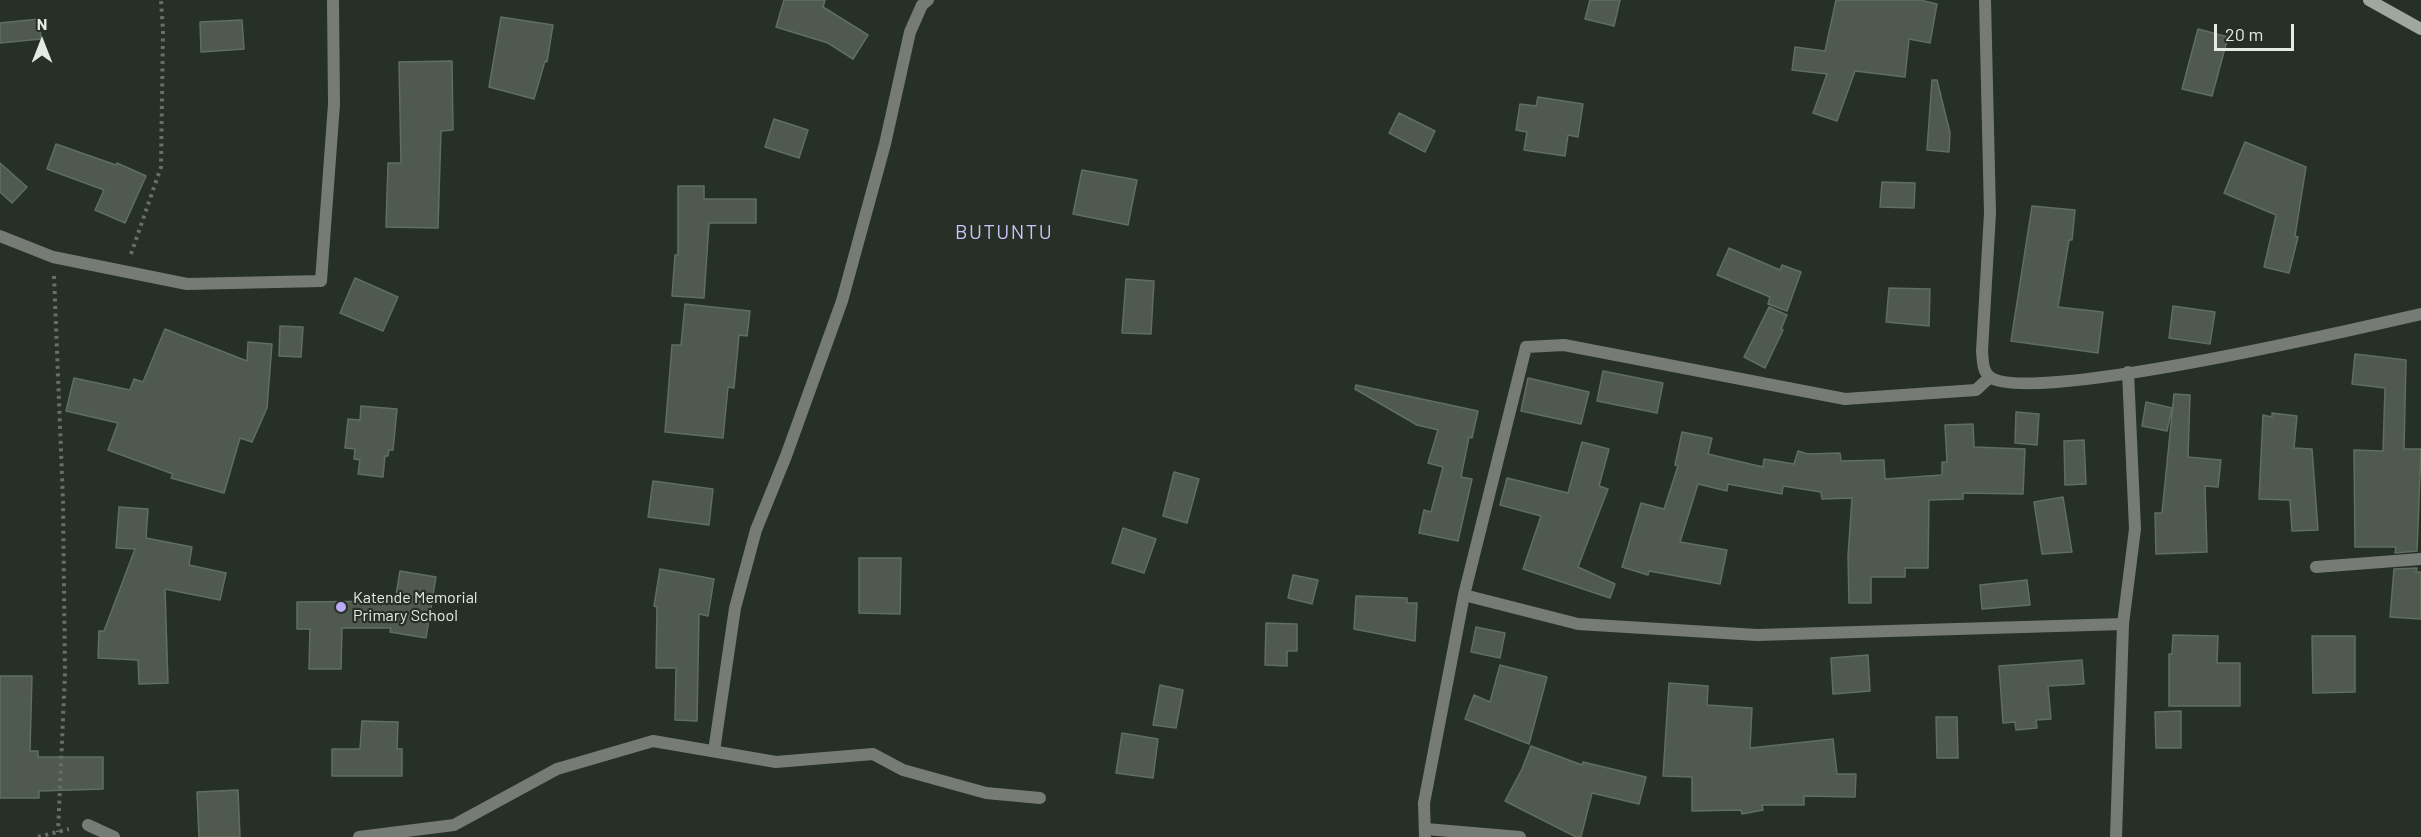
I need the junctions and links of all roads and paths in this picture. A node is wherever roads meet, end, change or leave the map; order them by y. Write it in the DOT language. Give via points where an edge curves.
graph roads {
  1 [pos="161,0"];
  2 [pos="333,0"];
  3 [pos="928,0"];
  4 [pos="1985,0"];
  5 [pos="2369,0"];
  6 [pos="2421,29"];
  7 [pos="0,236"];
  8 [pos="53,257"];
  9 [pos="124,272"];
  10 [pos="2421,314"];
  11 [pos="2128,372"];
  12 [pos="1990,377"];
  13 [pos="2421,559"];
  14 [pos="2316,567"];
  15 [pos="1464,595"];
  16 [pos="2123,624"];
  17 [pos="714,751"];
  18 [pos="1040,798"];
  19 [pos="88,825"];
  20 [pos="58,832"];
  21 [pos="1426,833"];
  22 [pos="114,837"];
  23 [pos="359,837"];
  24 [pos="1520,837"];
  25 [pos="2116,837"];
  1 -- 9 [label="path" via="161,167"];
  2 -- 9 [label="street" via="334,104 321,281 187,284"];
  3 -- 17 [label="street" via="910,32 885,144 842,301 756,530 735,608"];
  4 -- 12 [label="street" via="1990,213 1982,351 1984,369"];
  5 -- 6 [label="street"];
  7 -- 8 [label="street"];
  8 -- 9 [label="street"];
  8 -- 20 [label="path" via="65,672"];
  10 -- 11 [label="street" via="2177,366"];
  11 -- 12 [label="street" via="2019,383"];
  11 -- 16 [label="street" via="2135,529"];
  12 -- 15 [label="street" via="1976,390 1845,399 1564,345 1526,347"];
  13 -- 14 [label="street"];
  15 -- 16 [label="street" via="1578,624 1757,636"];
  15 -- 21 [label="street" via="1424,803"];
  16 -- 25 [label="street"];
  17 -- 18 [label="street" via="776,762 873,754 903,770 986,793"];
  17 -- 23 [label="street" via="653,741 557,770 454,825"];
  19 -- 22 [label="street"];
  21 -- 24 [label="street"];
}
